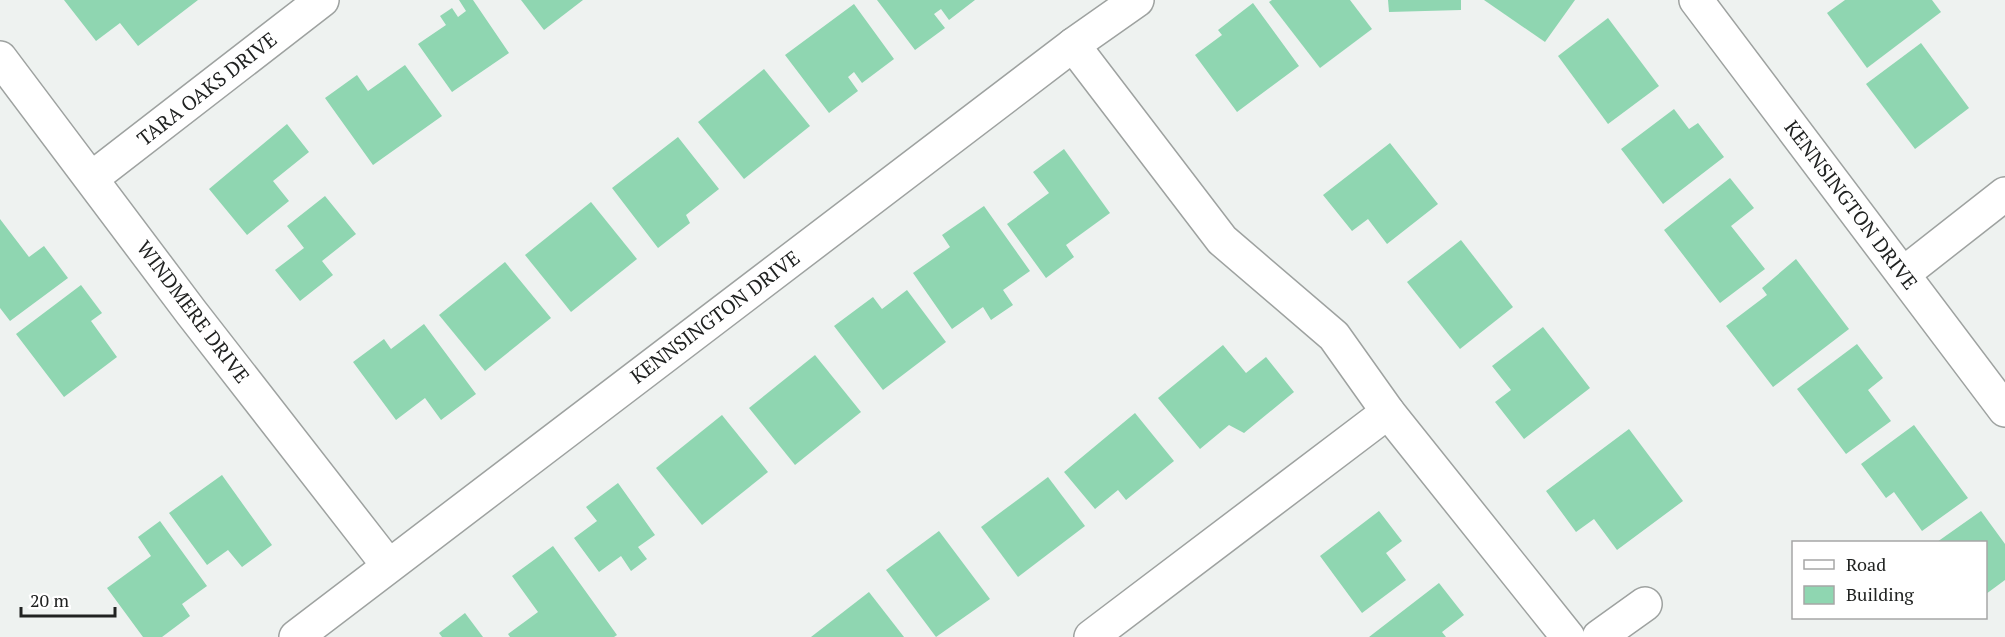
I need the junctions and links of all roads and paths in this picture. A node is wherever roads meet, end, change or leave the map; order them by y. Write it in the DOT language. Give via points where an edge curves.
graph roads {
  1 [pos="322,0"];
  2 [pos="1137,0"];
  3 [pos="1696,0"];
  4 [pos="1073,45"];
  5 [pos="0,58"];
  6 [pos="92,178"];
  7 [pos="2005,194"];
  8 [pos="1903,274"];
  9 [pos="2005,410"];
  10 [pos="1388,412"];
  11 [pos="388,565"];
  12 [pos="1645,604"];
  13 [pos="296,637"];
  14 [pos="1091,637"];
  15 [pos="1568,637"];
  16 [pos="1599,637"];
  1 -- 6 [label="street, TARA OAKS DRIVE"];
  2 -- 4 [label="street, KENNSINGTON DRIVE"];
  3 -- 8 [label="street, KENNSINGTON DRIVE"];
  4 -- 10 [label="street" via="1222,240 1335,336"];
  4 -- 11 [label="street, KENNSINGTON DRIVE"];
  5 -- 6 [label="street, WINDMERE DRIVE"];
  6 -- 11 [label="street, WINDMERE DRIVE"];
  7 -- 8 [label="street"];
  8 -- 9 [label="street, KENNSINGTON DRIVE"];
  10 -- 14 [label="street"];
  10 -- 15 [label="street"];
  11 -- 13 [label="street, KENNSINGTON DRIVE"];
  12 -- 16 [label="street"];
}
